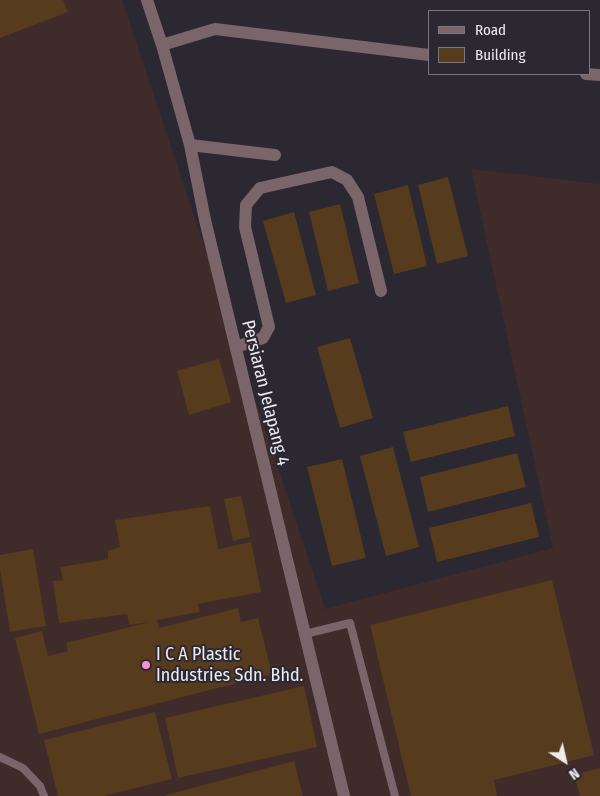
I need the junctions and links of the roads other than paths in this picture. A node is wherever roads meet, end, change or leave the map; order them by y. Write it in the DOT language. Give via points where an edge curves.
graph roads {
  1 [pos="147,0"];
  2 [pos="162,45"];
  3 [pos="428,55"];
  4 [pos="190,145"];
  5 [pos="275,155"];
  6 [pos="382,291"];
  7 [pos="236,347"];
  8 [pos="305,634"];
  9 [pos="0,757"];
  10 [pos="44,796"];
  11 [pos="344,796"];
  12 [pos="395,796"];
  1 -- 2 [label="street, Persiaran Jelapang 4"];
  2 -- 3 [label="street" via="215,29"];
  2 -- 4 [label="street, Persiaran Jelapang 4"];
  4 -- 5 [label="street"];
  4 -- 7 [label="street, Persiaran Jelapang 4"];
  6 -- 7 [label="street" via="358,197 347,180 332,172 260,188 246,205 245,227 269,327 263,338"];
  7 -- 8 [label="street, Persiaran Jelapang 4"];
  8 -- 11 [label="street, Persiaran Jelapang 4"];
  8 -- 12 [label="lane" via="350,623"];
  9 -- 10 [label="lane" via="23,768 40,786"];
}
